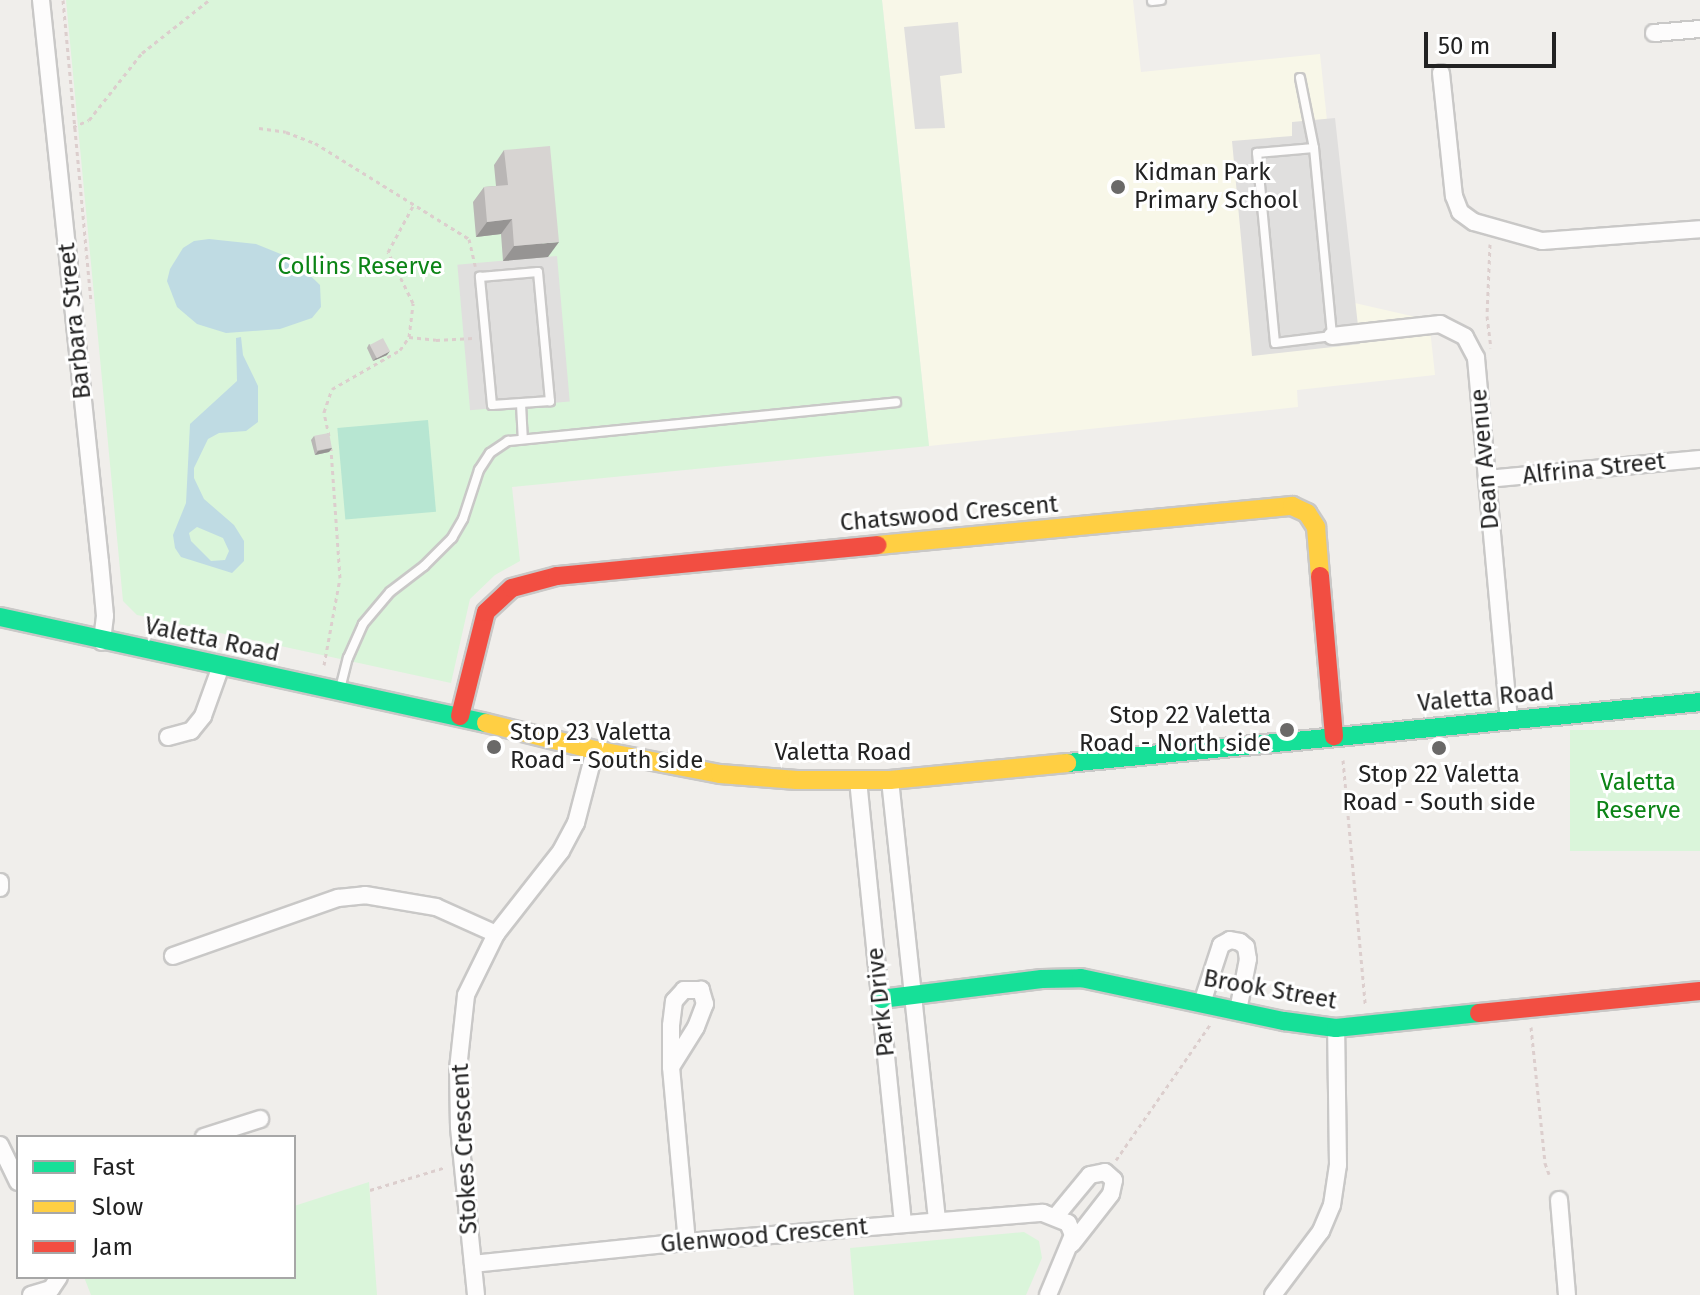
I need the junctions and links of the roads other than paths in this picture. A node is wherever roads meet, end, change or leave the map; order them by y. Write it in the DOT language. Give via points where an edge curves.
graph roads {
  1 [pos="41,0"];
  2 [pos="1161,0"];
  3 [pos="1152,1"];
  4 [pos="1700,29"];
  5 [pos="1654,33"];
  6 [pos="1441,73"];
  7 [pos="1300,78"];
  8 [pos="1314,148"];
  9 [pos="1700,229"];
  10 [pos="1332,336"];
  11 [pos="896,402"];
  12 [pos="521,404"];
  13 [pos="523,438"];
  14 [pos="1700,459"];
  15 [pos="1487,479"];
  16 [pos="0,617"];
  17 [pos="102,642"];
  18 [pos="221,666"];
  19 [pos="339,692"];
  20 [pos="1700,702"];
  21 [pos="460,716"];
  22 [pos="1509,720"];
  23 [pos="1334,736"];
  24 [pos="168,737"];
  25 [pos="595,750"];
  26 [pos="858,780"];
  27 [pos="890,780"];
  28 [pos="0,882"];
  29 [pos="0,888"];
  30 [pos="496,934"];
  31 [pos="173,956"];
  32 [pos="1700,991"];
  33 [pos="912,994"];
  34 [pos="881,999"];
  35 [pos="1202,1003"];
  36 [pos="1230,1009"];
  37 [pos="1336,1028"];
  38 [pos="671,1067"];
  39 [pos="260,1119"];
  40 [pos="210,1135"];
  41 [pos="0,1145"];
  42 [pos="16,1178"];
  43 [pos="1559,1200"];
  44 [pos="1056,1216"];
  45 [pos="937,1221"];
  46 [pos="903,1224"];
  47 [pos="687,1242"];
  48 [pos="1072,1244"];
  49 [pos="473,1264"];
  50 [pos="59,1279"];
  51 [pos="31,1295"];
  52 [pos="476,1295"];
  53 [pos="1048,1295"];
  54 [pos="1273,1295"];
  55 [pos="1567,1295"];
  1 -- 17 [label="street, Barbara Street" via="100,562"];
  2 -- 3 [label="lane"];
  4 -- 5 [label="street"];
  6 -- 9 [label="street" via="1460,212 1494,229 1552,242"];
  7 -- 8 [label="lane"];
  8 -- 10 [label="lane"];
  8 -- 10 [label="lane" via="1257,153 1265,241 1275,343"];
  10 -- 15 [label="street, Dean Avenue" via="1440,324 1465,337 1476,358"];
  11 -- 13 [label="lane"];
  12 -- 12 [label="lane" via="550,401 538,272 480,277 492,405"];
  12 -- 13 [label="lane"];
  13 -- 19 [label="lane" via="490,453 452,538 369,616 354,640"];
  14 -- 15 [label="street, Alfrina Street"];
  15 -- 22 [label="street, Dean Avenue"];
  16 -- 17 [label="street, Valetta Road"];
  17 -- 18 [label="street, Valetta Road"];
  18 -- 19 [label="street, Valetta Road"];
  18 -- 24 [label="street" via="203,716 191,731"];
  19 -- 21 [label="street, Valetta Road"];
  20 -- 22 [label="street, Valetta Road"];
  21 -- 23 [label="street, Chatswood Crescent" via="486,612 512,588 557,576 1292,506 1307,513 1316,527"];
  21 -- 25 [label="street, Valetta Road"];
  22 -- 23 [label="street, Valetta Road"];
  23 -- 27 [label="street, Valetta Road"];
  25 -- 26 [label="street, Valetta Road" via="720,774"];
  25 -- 30 [label="street, Stokes Crescent" via="569,837"];
  26 -- 27 [label="street, Valetta Road"];
  26 -- 34 [label="street, Park Drive"];
  27 -- 33 [label="street, Park Drive"];
  28 -- 29 [label="street"];
  30 -- 31 [label="street" via="436,907 365,895 338,898"];
  30 -- 49 [label="street, Stokes Crescent" via="466,995 458,1069"];
  32 -- 37 [label="street, Brook Street"];
  33 -- 34 [label="street, Brook Street"];
  33 -- 35 [label="street, Brook Street" via="1081,978"];
  33 -- 45 [label="street, Park Drive"];
  34 -- 46 [label="street, Park Drive"];
  35 -- 36 [label="street, Brook Street"];
  35 -- 36 [label="street" via="1221,945 1240,942 1248,959"];
  36 -- 37 [label="street, Brook Street"];
  37 -- 54 [label="street" via="1338,1165 1332,1205 1321,1231"];
  38 -- 47 [label="street"];
  39 -- 40 [label="street"];
  41 -- 42 [label="street"];
  43 -- 55 [label="street"];
  44 -- 45 [label="street, Glenwood Crescent" via="1030,1213"];
  44 -- 48 [label="street" via="1068,1223"];
  44 -- 48 [label="street" via="1090,1175 1098,1171 1114,1180 1111,1194"];
  45 -- 46 [label="street, Glenwood Crescent"];
  46 -- 47 [label="street, Glenwood Crescent"];
  47 -- 49 [label="street, Glenwood Crescent"];
  48 -- 53 [label="street"];
  49 -- 52 [label="street, Stokes Crescent"];
  50 -- 51 [label="street" via="51,1289"];
}
